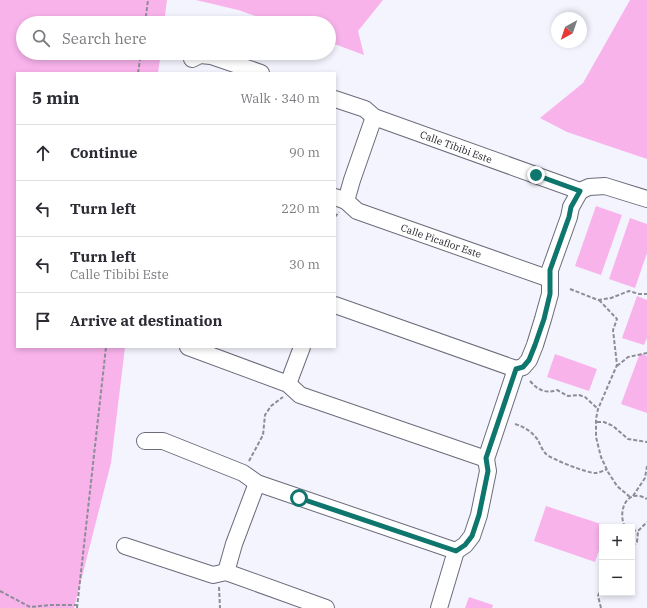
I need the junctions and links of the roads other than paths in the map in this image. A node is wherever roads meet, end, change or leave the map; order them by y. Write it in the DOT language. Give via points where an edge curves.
graph roads {
  1 [pos="223,60"];
  2 [pos="258,72"];
  3 [pos="336,98"];
  4 [pos="374,117"];
  5 [pos="580,191"];
  6 [pos="340,199"];
  7 [pos="647,199"];
  8 [pos="550,279"];
  9 [pos="336,305"];
  10 [pos="191,348"];
  11 [pos="302,348"];
  12 [pos="516,369"];
  13 [pos="291,386"];
  14 [pos="145,441"];
  15 [pos="486,458"];
  16 [pos="257,483"];
  17 [pos="125,546"];
  18 [pos="456,551"];
  19 [pos="220,573"];
  20 [pos="326,608"];
  21 [pos="439,608"];
  1 -- 2 [label="street"];
  3 -- 4 [label="street, Calle Tibibi Este" via="365,109"];
  4 -- 5 [label="street, Calle Tibibi Este"];
  4 -- 6 [label="street" via="352,180"];
  5 -- 7 [label="street" via="605,186"];
  5 -- 8 [label="street" via="571,207 552,263"];
  6 -- 8 [label="street, Calle Picaflor Este" via="357,211"];
  8 -- 12 [label="street" via="550,294 535,345 529,360 523,367"];
  9 -- 12 [label="street"];
  10 -- 13 [label="street"];
  11 -- 13 [label="street"];
  12 -- 15 [label="street"];
  13 -- 15 [label="street" via="300,395"];
  14 -- 16 [label="street" via="163,441 243,472"];
  15 -- 18 [label="street" via="488,471 479,515 472,536"];
  16 -- 18 [label="street"];
  16 -- 19 [label="street"];
  17 -- 19 [label="street"];
  18 -- 21 [label="street"];
  19 -- 20 [label="street"];
}
